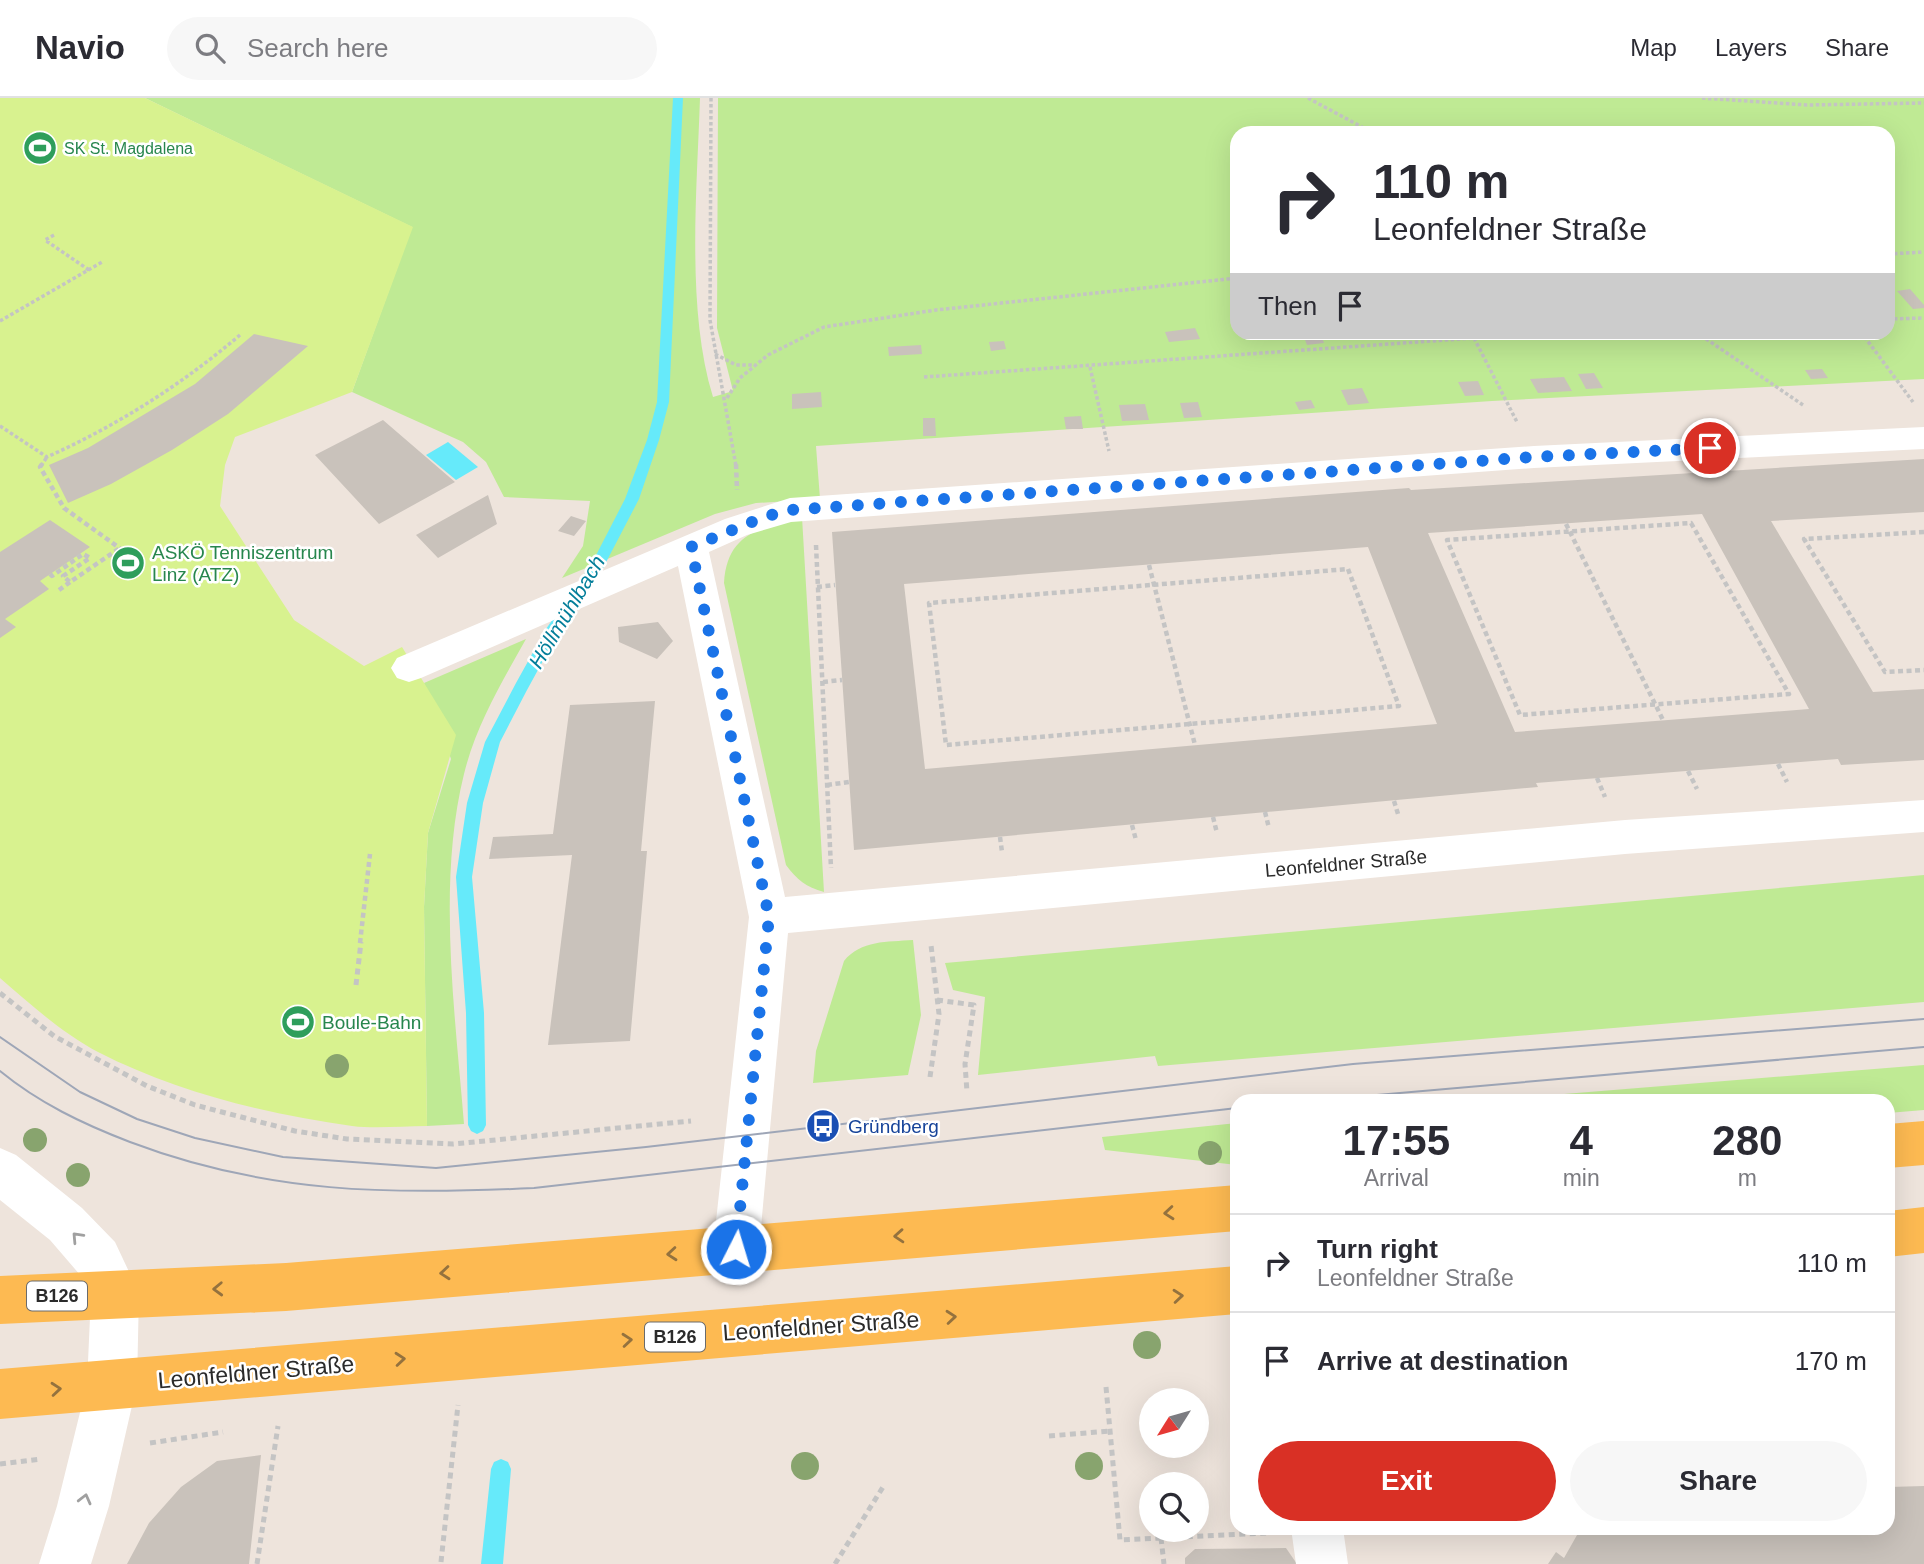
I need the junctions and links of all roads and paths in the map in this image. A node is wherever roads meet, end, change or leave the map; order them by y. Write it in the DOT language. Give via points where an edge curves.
graph roads {
  1 [pos="711,98"];
  2 [pos="1308,98"];
  3 [pos="1702,98"];
  4 [pos="1924,103"];
  5 [pos="1360,126"];
  6 [pos="54,235"];
  7 [pos="1924,252"];
  8 [pos="1895,254"];
  9 [pos="103,262"];
  10 [pos="89,270"];
  11 [pos="1230,279"];
  12 [pos="1924,318"];
  13 [pos="1895,320"];
  14 [pos="0,321"];
  15 [pos="240,335"];
  16 [pos="1448,340"];
  17 [pos="1475,340"];
  18 [pos="1708,340"];
  19 [pos="1867,340"];
  20 [pos="714,353"];
  21 [pos="757,364"];
  22 [pos="1090,367"];
  23 [pos="924,377"];
  24 [pos="727,398"];
  25 [pos="1916,406"];
  26 [pos="0,426"];
  27 [pos="1924,438"];
  28 [pos="1857,442"];
  29 [pos="47,457"];
  30 [pos="1534,457"];
  31 [pos="1117,487"];
  32 [pos="814,508"];
  33 [pos="1566,524"];
  34 [pos="736,527"];
  35 [pos="1570,531"];
  36 [pos="1924,532"];
  37 [pos="691,547"];
  38 [pos="120,548"];
  39 [pos="125,552"];
  40 [pos="1149,565"];
  41 [pos="50,574"];
  42 [pos="70,582"];
  43 [pos="835,585"];
  44 [pos="1154,585"];
  45 [pos="817,587"];
  46 [pos="59,590"];
  47 [pos="409,667"];
  48 [pos="1924,670"];
  49 [pos="842,680"];
  50 [pos="822,682"];
  51 [pos="1655,705"];
  52 [pos="1663,720"];
  53 [pos="1190,724"];
  54 [pos="1195,746"];
  55 [pos="849,782"];
  56 [pos="827,785"];
  57 [pos="1924,816"];
  58 [pos="370,854"];
  59 [pos="831,874"];
  60 [pos="926,902"];
  61 [pos="769,917"];
  62 [pos="356,985"];
  63 [pos="0,993"];
  64 [pos="937,1000"];
  65 [pos="930,1077"];
  66 [pos="967,1092"];
  67 [pos="691,1121"];
  68 [pos="1924,1143"];
  69 [pos="1895,1145"];
  70 [pos="0,1171"];
  71 [pos="1230,1209"];
  72 [pos="1924,1230"];
  73 [pos="1895,1233"];
  74 [pos="736,1249"];
  75 [pos="1230,1291"];
  76 [pos="115,1293"];
  77 [pos="0,1300"];
  78 [pos="112,1384"];
  79 [pos="1106,1387"];
  80 [pos="0,1394"];
  81 [pos="458,1404"];
  82 [pos="278,1426"];
  83 [pos="1109,1431"];
  84 [pos="1049,1436"];
  85 [pos="883,1487"];
  86 [pos="1230,1535"];
  87 [pos="1318,1535"];
  88 [pos="1209,1536"];
  89 [pos="1139,1539"];
  90 [pos="1161,1542"];
  91 [pos="441,1562"];
  92 [pos="65,1564"];
  93 [pos="257,1564"];
  94 [pos="835,1564"];
  95 [pos="1164,1564"];
  96 [pos="1322,1564"];
  1 -- 20 [label="path" via="710,320"];
  2 -- 5 [label="path"];
  3 -- 4 [label="path" via="1807,105"];
  6 -- 10 [label="path" via="46,240"];
  7 -- 8 [label="path"];
  9 -- 10 [label="path"];
  10 -- 14 [label="path"];
  11 -- 21 [label="path" via="824,327"];
  12 -- 13 [label="path"];
  15 -- 29 [label="path" via="199,371 139,412"];
  16 -- 22 [label="path"];
  17 -- 30 [label="path"];
  18 -- 28 [label="path"];
  19 -- 25 [label="path"];
  20 -- 21 [label="path" via="736,365"];
  20 -- 24 [label="path"];
  21 -- 24 [label="path"];
  22 -- 23 [label="path"];
  22 -- 31 [label="path"];
  24 -- 34 [label="path" via="737,453"];
  26 -- 29 [label="path"];
  27 -- 28 [label="street"];
  28 -- 30 [label="street"];
  29 -- 38 [label="path" via="40,467 64,508"];
  30 -- 31 [label="street"];
  31 -- 32 [label="street"];
  32 -- 34 [label="street"];
  32 -- 45 [label="path"];
  33 -- 35 [label="path"];
  34 -- 37 [label="street"];
  35 -- 51 [label="path"];
  35 -- 51 [label="path" via="1447,540 1520,715"];
  35 -- 51 [label="path" via="1691,523 1789,694"];
  36 -- 48 [label="path" via="1804,539 1885,673"];
  37 -- 47 [label="street"];
  37 -- 61 [label="street"];
  38 -- 39 [label="path"];
  38 -- 42 [label="path"];
  40 -- 44 [label="path"];
  41 -- 42 [label="path" via="83,554 90,558 63,576"];
  42 -- 46 [label="path"];
  43 -- 45 [label="path"];
  44 -- 53 [label="path"];
  44 -- 53 [label="path" via="1348,569 1399,706"];
  44 -- 53 [label="path" via="929,603 947,745"];
  45 -- 50 [label="path"];
  49 -- 50 [label="path"];
  50 -- 56 [label="path"];
  51 -- 52 [label="path"];
  53 -- 54 [label="path"];
  55 -- 56 [label="path"];
  56 -- 59 [label="path"];
  57 -- 60 [label="street, Leonfeldner Straße" via="1625,837"];
  58 -- 62 [label="path"];
  60 -- 61 [label="street, Leonfeldner Straße"];
  60 -- 64 [label="path"];
  61 -- 74 [label="street"];
  63 -- 67 [label="path" via="51,1034 160,1093 222,1115 314,1136 455,1144"];
  64 -- 65 [label="path"];
  64 -- 66 [label="path" via="974,1005 965,1064"];
  68 -- 69 [label="main road"];
  76 -- 70 [label="street, one-way" via="98,1259 66,1224"];
  71 -- 74 [label="main road, B126, one-way"];
  72 -- 73 [label="main road"];
  74 -- 76 [label="main road, B126, one-way" via="286,1287"];
  78 -- 75 [label="main road, Leonfeldner Straße / B126, one-way"];
  76 -- 77 [label="main road, B126"];
  76 -- 78 [label="street"];
  80 -- 78 [label="main road, Leonfeldner Straße / B126, one-way"];
  92 -- 78 [label="street, one-way"];
  79 -- 83 [label="path"];
  81 -- 91 [label="path"];
  82 -- 93 [label="path"];
  83 -- 84 [label="path"];
  83 -- 89 [label="path" via="1120,1540"];
  85 -- 94 [label="path"];
  86 -- 88 [label="path"];
  87 -- 96 [label="street"];
  90 -- 95 [label="path"];
}
